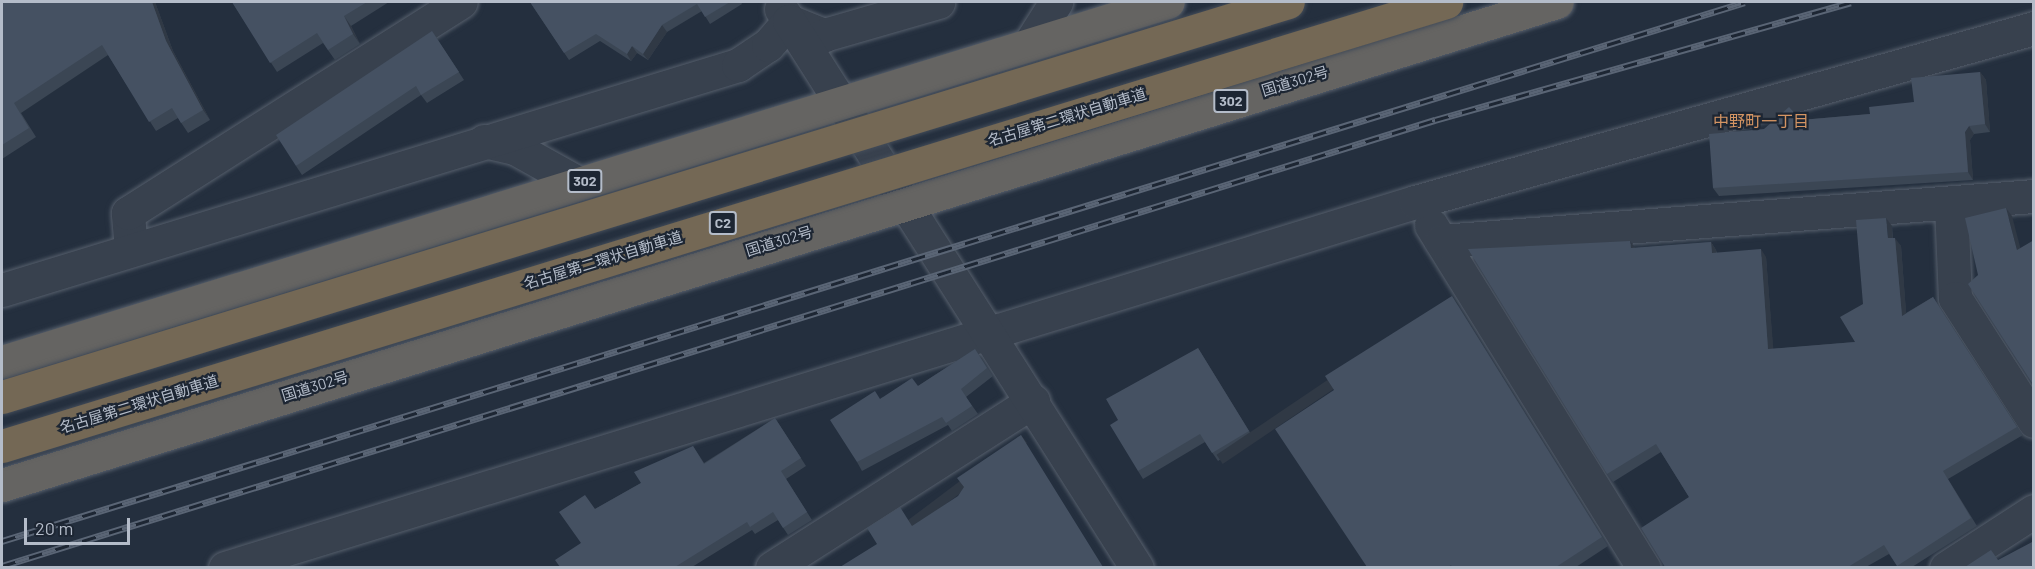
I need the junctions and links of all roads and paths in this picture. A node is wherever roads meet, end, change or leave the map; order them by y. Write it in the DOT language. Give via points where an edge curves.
graph roads {
  1 [pos="461,2"];
  2 [pos="938,2"];
  3 [pos="1056,2"];
  4 [pos="1168,2"];
  5 [pos="1288,2"];
  6 [pos="1446,2"];
  7 [pos="1557,2"];
  8 [pos="783,11"];
  9 [pos="2034,28"];
  10 [pos="1030,43"];
  11 [pos="841,102"];
  12 [pos="484,141"];
  13 [pos="578,183"];
  14 [pos="2034,196"];
  15 [pos="904,201"];
  16 [pos="1415,202"];
  17 [pos="1951,204"];
  18 [pos="1441,241"];
  19 [pos="131,249"];
  20 [pos="2,290"];
  21 [pos="992,335"];
  22 [pos="2,362"];
  23 [pos="2,397"];
  24 [pos="1033,401"];
  25 [pos="2034,421"];
  26 [pos="2,446"];
  27 [pos="2,485"];
  28 [pos="2034,511"];
  29 [pos="225,567"];
  30 [pos="772,567"];
  31 [pos="1137,567"];
  32 [pos="1644,567"];
  33 [pos="1946,567"];
  1 -- 19 [label="street" via="129,213"];
  2 -- 8 [label="street" via="843,33 810,33"];
  3 -- 10 [label="street"];
  4 -- 10 [label="highway, 302"];
  5 -- 23 [label="highway, bridge"];
  6 -- 26 [label="highway, 名古屋第二環状自動車道 / C2, bridge"];
  7 -- 15 [label="highway, 国道302号 / 302"];
  8 -- 11 [label="street"];
  8 -- 12 [label="street" via="768,45 738,65"];
  9 -- 16 [label="street"];
  10 -- 11 [label="highway, 302"];
  11 -- 13 [label="highway, 302"];
  11 -- 15 [label="street"];
  12 -- 13 [label="street" via="514,148"];
  12 -- 19 [label="street"];
  13 -- 22 [label="highway, 302"];
  14 -- 17 [label="street"];
  15 -- 21 [label="street"];
  15 -- 27 [label="highway, 国道302号 / 302"];
  16 -- 18 [label="street"];
  16 -- 21 [label="street"];
  17 -- 18 [label="street"];
  17 -- 25 [label="street" via="1955,298"];
  18 -- 32 [label="street"];
  19 -- 20 [label="street"];
  21 -- 24 [label="street"];
  21 -- 29 [label="street"];
  24 -- 30 [label="street"];
  24 -- 31 [label="street"];
  28 -- 33 [label="street"];
}
